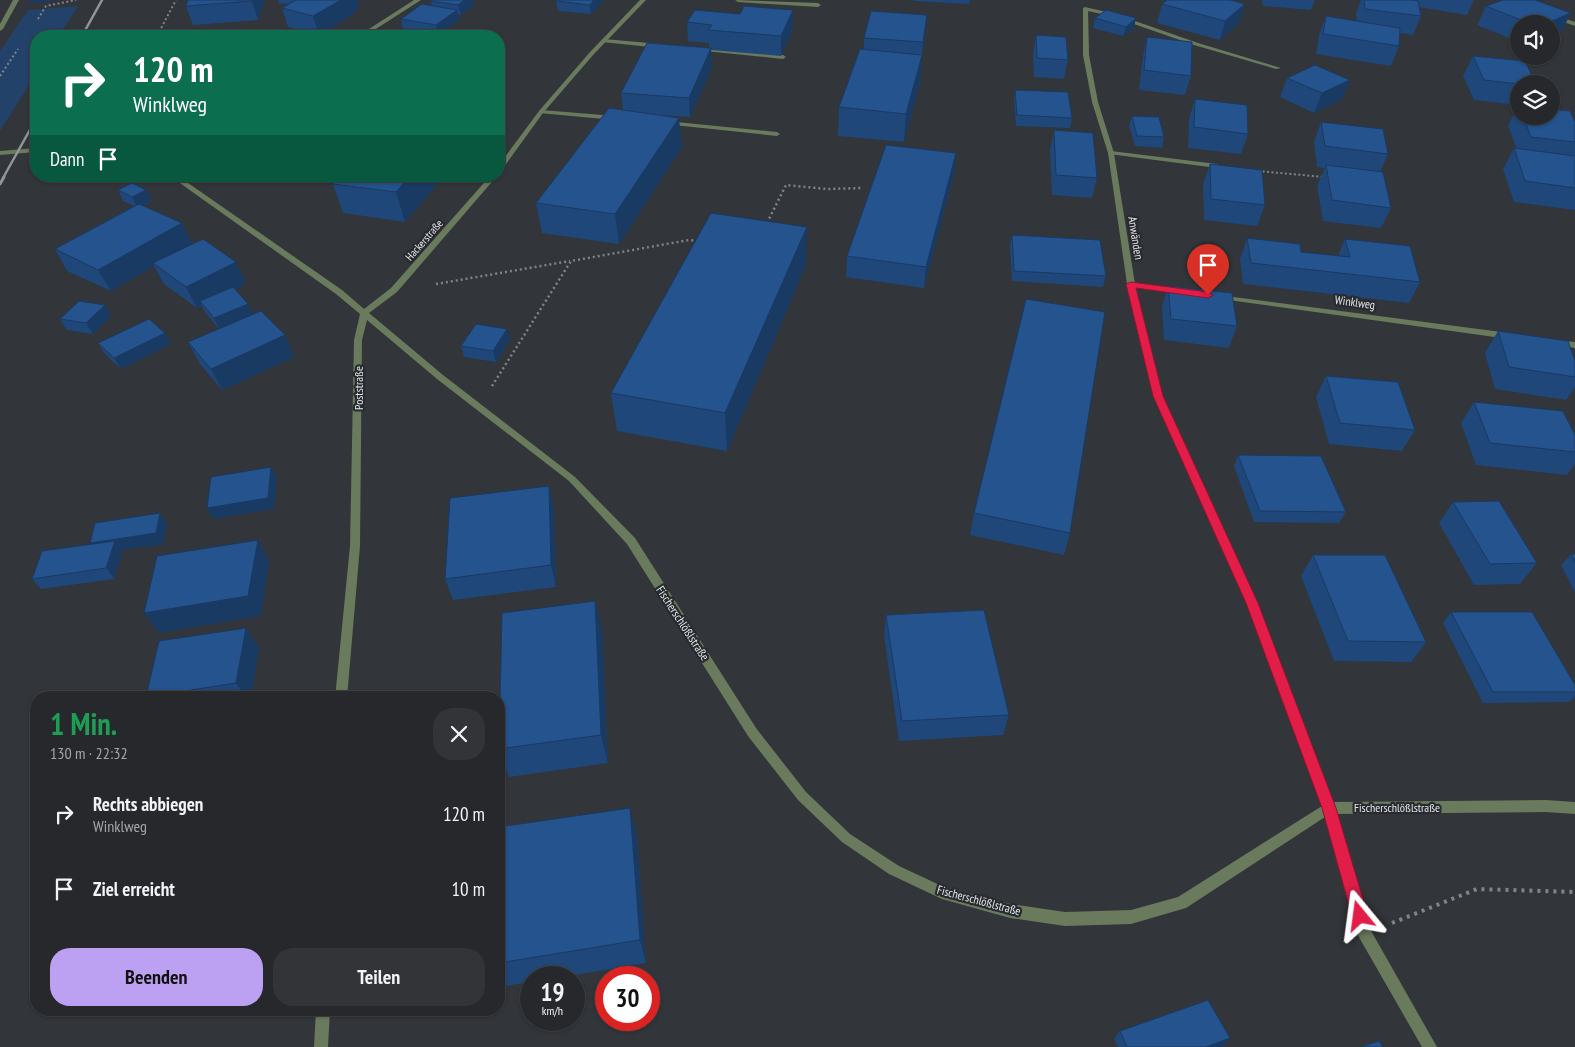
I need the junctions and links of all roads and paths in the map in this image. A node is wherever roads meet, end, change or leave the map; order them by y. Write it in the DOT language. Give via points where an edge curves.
graph roads {
  1 [pos="16,0"];
  2 [pos="76,0"];
  3 [pos="176,0"];
  4 [pos="407,0"];
  5 [pos="643,0"];
  6 [pos="738,0"];
  7 [pos="417,1"];
  8 [pos="818,6"];
  9 [pos="1560,19"];
  10 [pos="36,22"];
  11 [pos="1575,24"];
  12 [pos="0,28"];
  13 [pos="160,30"];
  14 [pos="371,30"];
  15 [pos="604,41"];
  16 [pos="20,45"];
  17 [pos="670,47"];
  18 [pos="689,48"];
  19 [pos="784,57"];
  20 [pos="1278,68"];
  21 [pos="0,76"];
  22 [pos="541,112"];
  23 [pos="620,119"];
  24 [pos="659,123"];
  25 [pos="777,134"];
  26 [pos="30,150"];
  27 [pos="0,153"];
  28 [pos="1110,153"];
  29 [pos="505,162"];
  30 [pos="1217,166"];
  31 [pos="1331,178"];
  32 [pos="182,182"];
  33 [pos="489,182"];
  34 [pos="862,188"];
  35 [pos="767,225"];
  36 [pos="698,241"];
  37 [pos="571,261"];
  38 [pos="1131,284"];
  39 [pos="394,290"];
  40 [pos="1190,293"];
  41 [pos="1210,295"];
  42 [pos="364,312"];
  43 [pos="1516,337"];
  44 [pos="1545,341"];
  45 [pos="1575,345"];
  46 [pos="473,402"];
  47 [pos="342,691"];
  48 [pos="1329,808"];
  49 [pos="1575,808"];
  50 [pos="1575,892"];
  51 [pos="1365,934"];
  52 [pos="323,1016"];
  53 [pos="321,1047"];
  54 [pos="1430,1047"];
  1 -- 12 [label="street"];
  2 -- 10 [label="path" via="46,6"];
  3 -- 13 [label="path"];
  4 -- 7 [label="street"];
  5 -- 15 [label="street"];
  6 -- 8 [label="street"];
  7 -- 14 [label="street"];
  9 -- 11 [label="street"];
  15 -- 17 [label="street"];
  15 -- 22 [label="street"];
  16 -- 21 [label="path"];
  18 -- 19 [label="street"];
  20 -- 28 [label="street, Anwänden" via="1196,44 1112,14 1085,9 1086,55"];
  22 -- 23 [label="street"];
  22 -- 29 [label="street"];
  24 -- 25 [label="street"];
  26 -- 27 [label="street"];
  28 -- 30 [label="street"];
  28 -- 38 [label="street, Anwänden"];
  30 -- 31 [label="path"];
  32 -- 42 [label="street"];
  33 -- 39 [label="street, Hackerstraße"];
  34 -- 35 [label="path" via="827,189 786,184"];
  36 -- 37 [label="path"];
  37 -- 39 [label="path"];
  37 -- 46 [label="path" via="488,392"];
  38 -- 40 [label="street"];
  38 -- 48 [label="street, Anwänden" via="1158,396 1252,603"];
  39 -- 42 [label="street, Hackerstraße"];
  41 -- 43 [label="street, Winklweg"];
  42 -- 46 [label="street, Fischerschlößlstraße"];
  42 -- 47 [label="street, Poststraße" via="358,340 355,546"];
  44 -- 45 [label="street"];
  46 -- 48 [label="street, Fischerschlößlstraße" via="572,479 631,541 752,732 802,796 846,838 894,870 942,893 1010,911 1065,919 1130,917 1181,903"];
  48 -- 49 [label="street, Fischerschlößlstraße"];
  48 -- 51 [label="street, Anwänden"];
  50 -- 51 [label="path" via="1477,889"];
  51 -- 54 [label="street"];
  52 -- 53 [label="street"];
}
